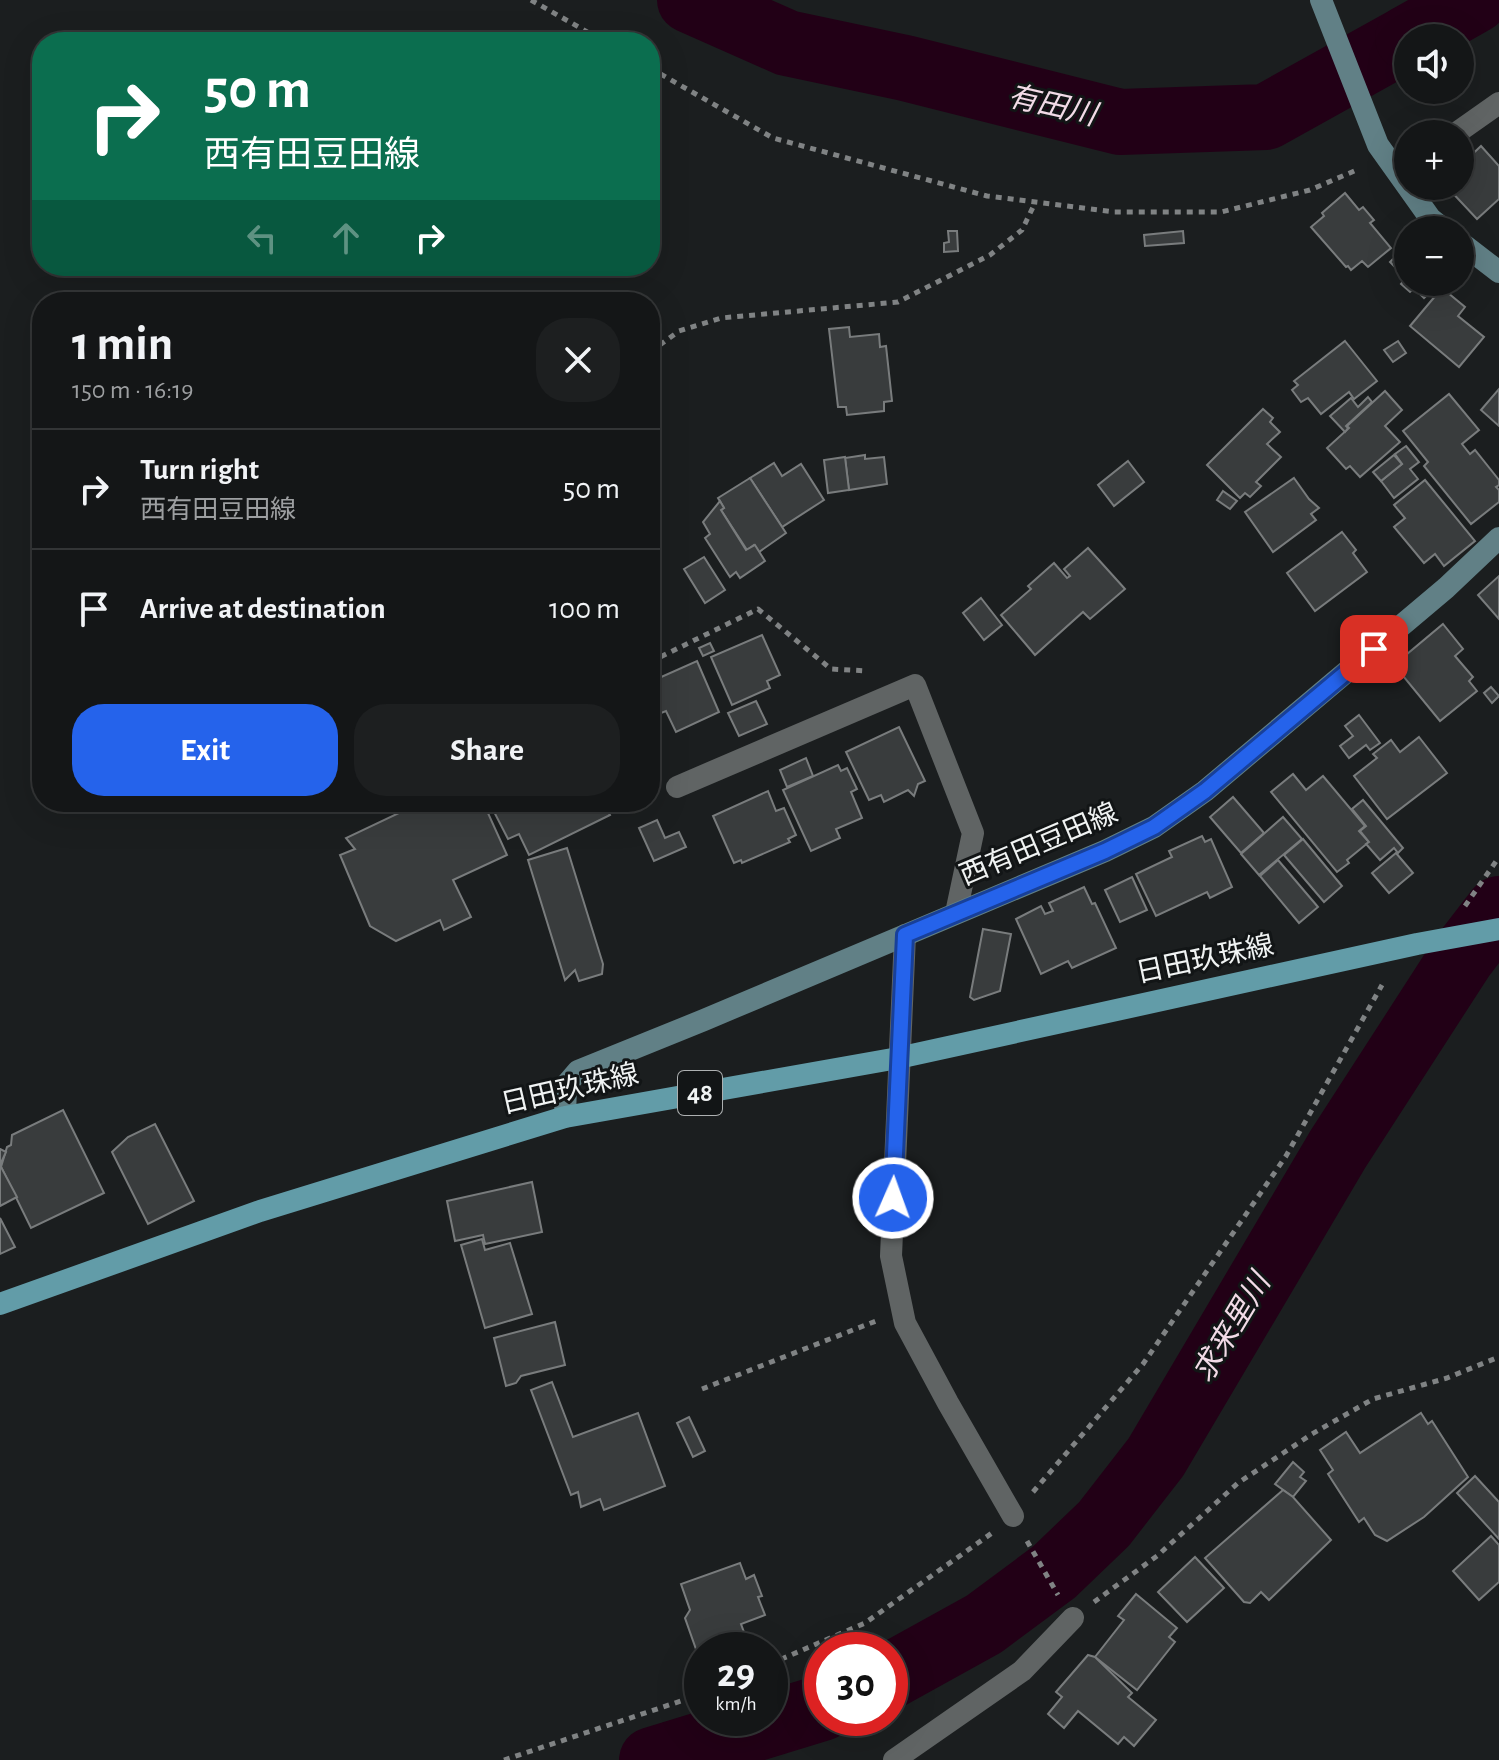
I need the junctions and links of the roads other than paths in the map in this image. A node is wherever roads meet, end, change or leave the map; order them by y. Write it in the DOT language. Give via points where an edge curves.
graph roads {
  1 [pos="1321,0"];
  2 [pos="1499,103"];
  3 [pos="1474,121"];
  4 [pos="1393,161"];
  5 [pos="1429,216"];
  6 [pos="1474,253"];
  7 [pos="1499,272"];
  8 [pos="1499,538"];
  9 [pos="677,787"];
  10 [pos="956,913"];
  11 [pos="1499,929"];
  12 [pos="905,935"];
  13 [pos="898,1058"];
  14 [pos="565,1117"];
  15 [pos="0,1304"];
  16 [pos="1013,1516"];
  17 [pos="1068,1610"];
  18 [pos="894,1760"];
  1 -- 4 [label="main road"];
  2 -- 3 [label="street"];
  4 -- 5 [label="main road"];
  6 -- 7 [label="main road"];
  8 -- 10 [label="main road, 西有田豆田線" via="1205,791 1154,827"];
  9 -- 10 [label="street" via="915,685 973,833"];
  10 -- 12 [label="main road, 西有田豆田線"];
  11 -- 13 [label="main road, 日田玖珠線 / 48"];
  12 -- 13 [label="street"];
  12 -- 14 [label="main road, 西有田豆田線" via="578,1071 566,1085"];
  13 -- 14 [label="main road, 日田玖珠線 / 48"];
  13 -- 16 [label="street" via="891,1256 905,1323"];
  14 -- 15 [label="main road, 日田玖珠線 / 48" via="260,1211"];
  17 -- 18 [label="street" via="1022,1671"];
}
